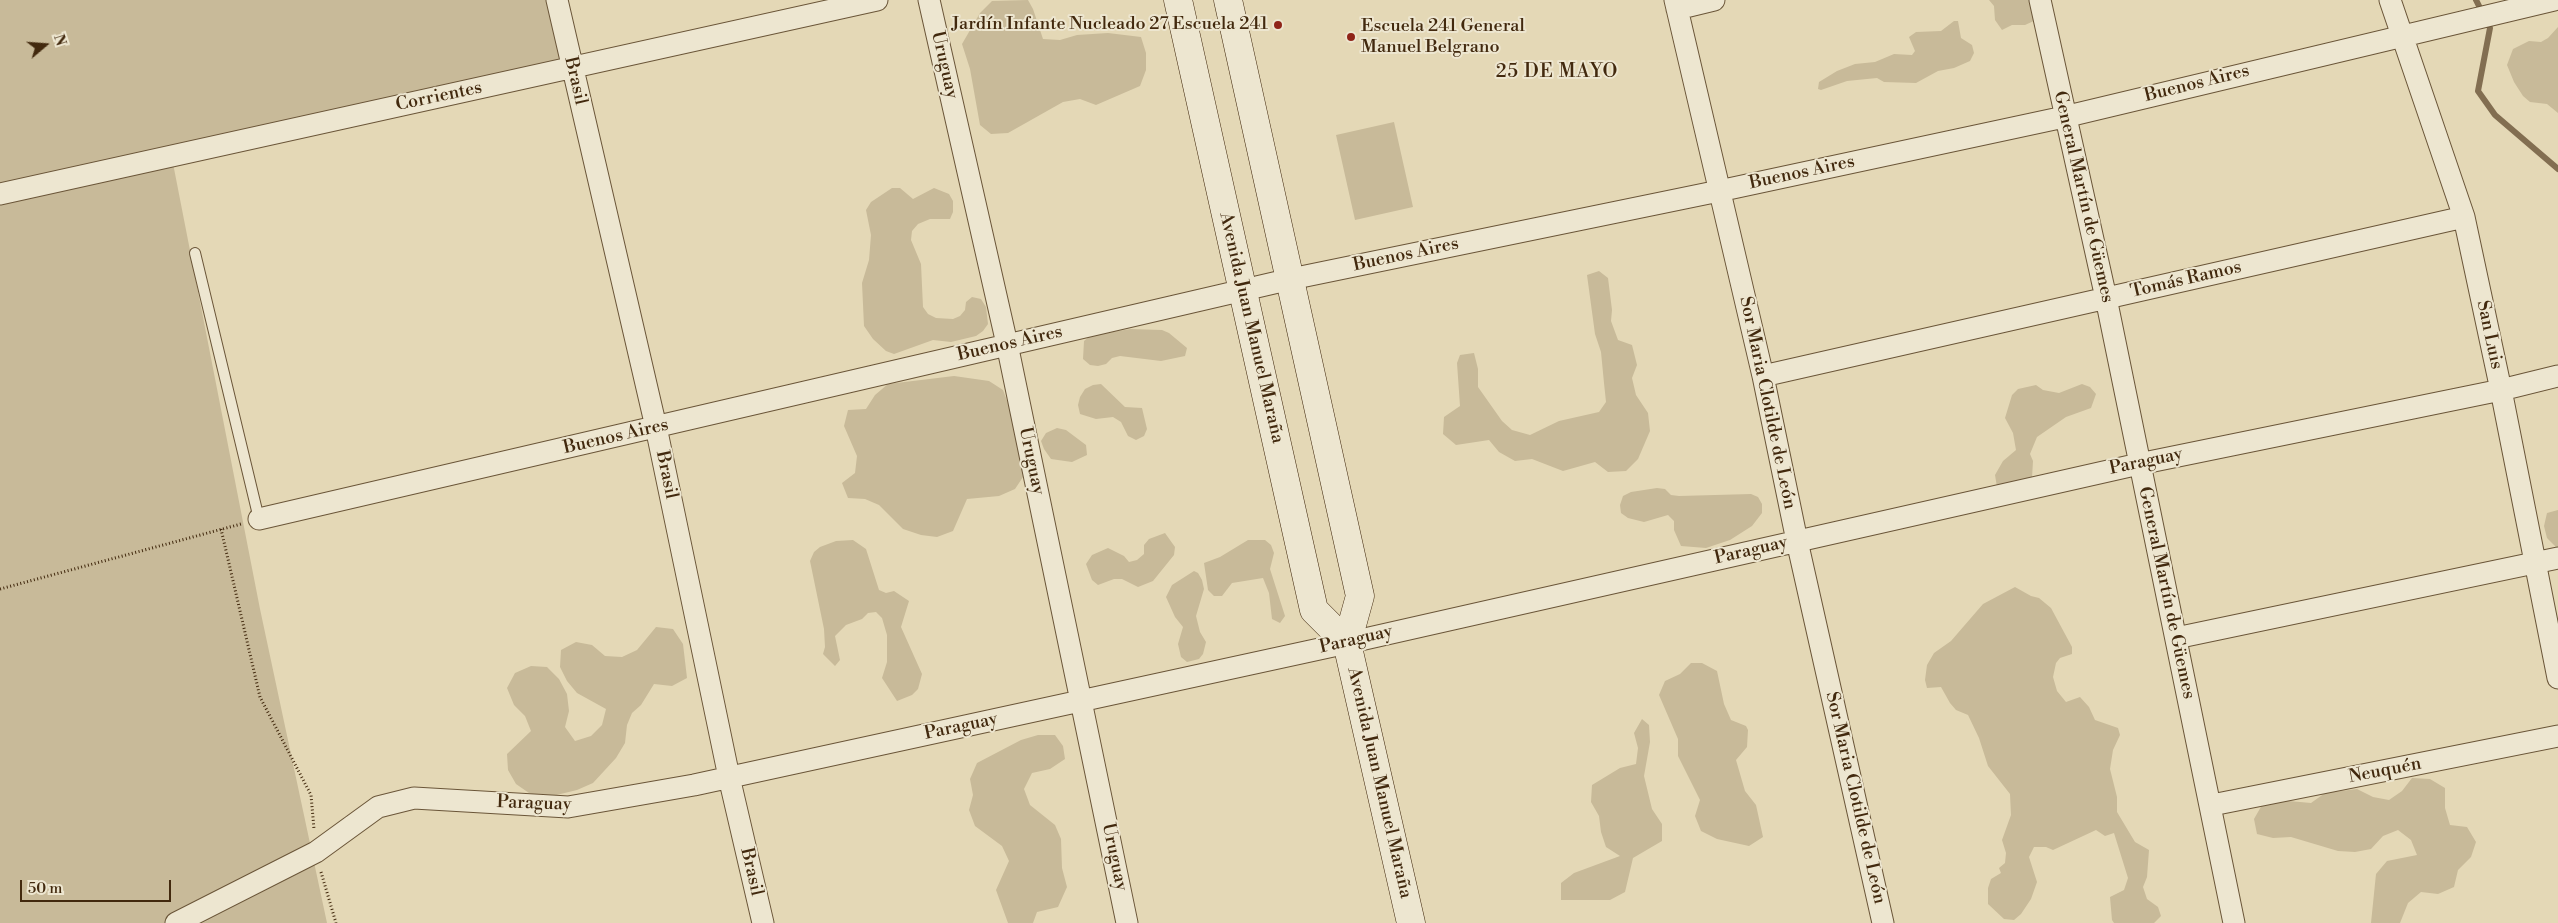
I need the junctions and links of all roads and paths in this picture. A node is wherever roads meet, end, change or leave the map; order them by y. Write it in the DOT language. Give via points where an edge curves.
graph roads {
  1 [pos="557,0"];
  2 [pos="878,0"];
  3 [pos="929,0"];
  4 [pos="1178,0"];
  5 [pos="1228,0"];
  6 [pos="1714,0"];
  7 [pos="2040,0"];
  8 [pos="2390,0"];
  9 [pos="2554,0"];
  10 [pos="1676,4"];
  11 [pos="2403,34"];
  12 [pos="572,68"];
  13 [pos="2064,117"];
  14 [pos="1719,191"];
  15 [pos="0,194"];
  16 [pos="2464,217"];
  17 [pos="195,253"];
  18 [pos="1290,278"];
  19 [pos="1242,290"];
  20 [pos="2106,298"];
  21 [pos="1007,344"];
  22 [pos="1762,376"];
  23 [pos="2558,376"];
  24 [pos="2501,390"];
  25 [pos="656,428"];
  26 [pos="2139,464"];
  27 [pos="259,519"];
  28 [pos="221,529"];
  29 [pos="1797,541"];
  30 [pos="2558,558"];
  31 [pos="2535,563"];
  32 [pos="0,589"];
  33 [pos="2176,638"];
  34 [pos="1347,642"];
  35 [pos="2558,678"];
  36 [pos="1081,701"];
  37 [pos="2558,736"];
  38 [pos="729,777"];
  39 [pos="2212,805"];
  40 [pos="316,852"];
  41 [pos="176,923"];
  42 [pos="336,923"];
  43 [pos="763,923"];
  44 [pos="1127,923"];
  45 [pos="1411,923"];
  46 [pos="1883,923"];
  47 [pos="2234,923"];
  1 -- 12 [label="street, Brasil"];
  2 -- 12 [label="street, Corrientes"];
  3 -- 21 [label="street, Uruguay"];
  4 -- 19 [label="street, Avenida Juan Manuel Maraña"];
  5 -- 18 [label="street, Avenida Juan Manuel Maraña"];
  6 -- 10 [label="street"];
  7 -- 13 [label="street, General Martín de Güemes"];
  8 -- 11 [label="street, San Luis"];
  9 -- 11 [label="street, Buenos Aires"];
  10 -- 14 [label="street, Sor Maria Clotilde de León"];
  11 -- 13 [label="street, Buenos Aires"];
  11 -- 16 [label="street, San Luis"];
  12 -- 15 [label="street, Corrientes"];
  12 -- 25 [label="street, Brasil"];
  13 -- 14 [label="street, Buenos Aires"];
  13 -- 20 [label="street, General Martín de Güemes"];
  14 -- 18 [label="street, Buenos Aires"];
  14 -- 22 [label="street, Sor Maria Clotilde de León"];
  16 -- 20 [label="street, Tomás Ramos"];
  16 -- 24 [label="street, San Luis"];
  17 -- 27 [label="lane"];
  18 -- 19 [label="street, Buenos Aires"];
  18 -- 34 [label="street, Avenida Juan Manuel Maraña" via="1360,596"];
  19 -- 21 [label="street, Buenos Aires"];
  19 -- 34 [label="street, Avenida Juan Manuel Maraña" via="1314,610"];
  20 -- 22 [label="street, Tomás Ramos"];
  20 -- 26 [label="street, General Martín de Güemes"];
  21 -- 25 [label="street, Buenos Aires"];
  21 -- 36 [label="street, Uruguay"];
  22 -- 29 [label="street, Sor Maria Clotilde de León"];
  23 -- 24 [label="street, Paraguay"];
  24 -- 26 [label="street, Paraguay"];
  24 -- 31 [label="street, San Luis"];
  25 -- 27 [label="street, Buenos Aires"];
  25 -- 38 [label="street, Brasil"];
  26 -- 29 [label="street, Paraguay"];
  26 -- 33 [label="street, General Martín de Güemes"];
  27 -- 28 [label="path"];
  28 -- 32 [label="path"];
  28 -- 40 [label="path" via="260,697 311,795"];
  29 -- 34 [label="street, Paraguay"];
  29 -- 46 [label="street, Sor Maria Clotilde de León"];
  30 -- 31 [label="street"];
  31 -- 33 [label="street"];
  31 -- 35 [label="street, San Luis"];
  33 -- 39 [label="street, General Martín de Güemes"];
  34 -- 36 [label="street, Paraguay"];
  34 -- 45 [label="street, Avenida Juan Manuel Maraña"];
  36 -- 38 [label="street, Paraguay"];
  36 -- 44 [label="street, Uruguay"];
  37 -- 39 [label="street, Neuquén"];
  38 -- 40 [label="street, Paraguay" via="568,807 414,798 378,806"];
  38 -- 43 [label="street, Brasil"];
  39 -- 47 [label="street, General Martín de Güemes"];
  40 -- 41 [label="street, Paraguay"];
  40 -- 42 [label="path"];
}
